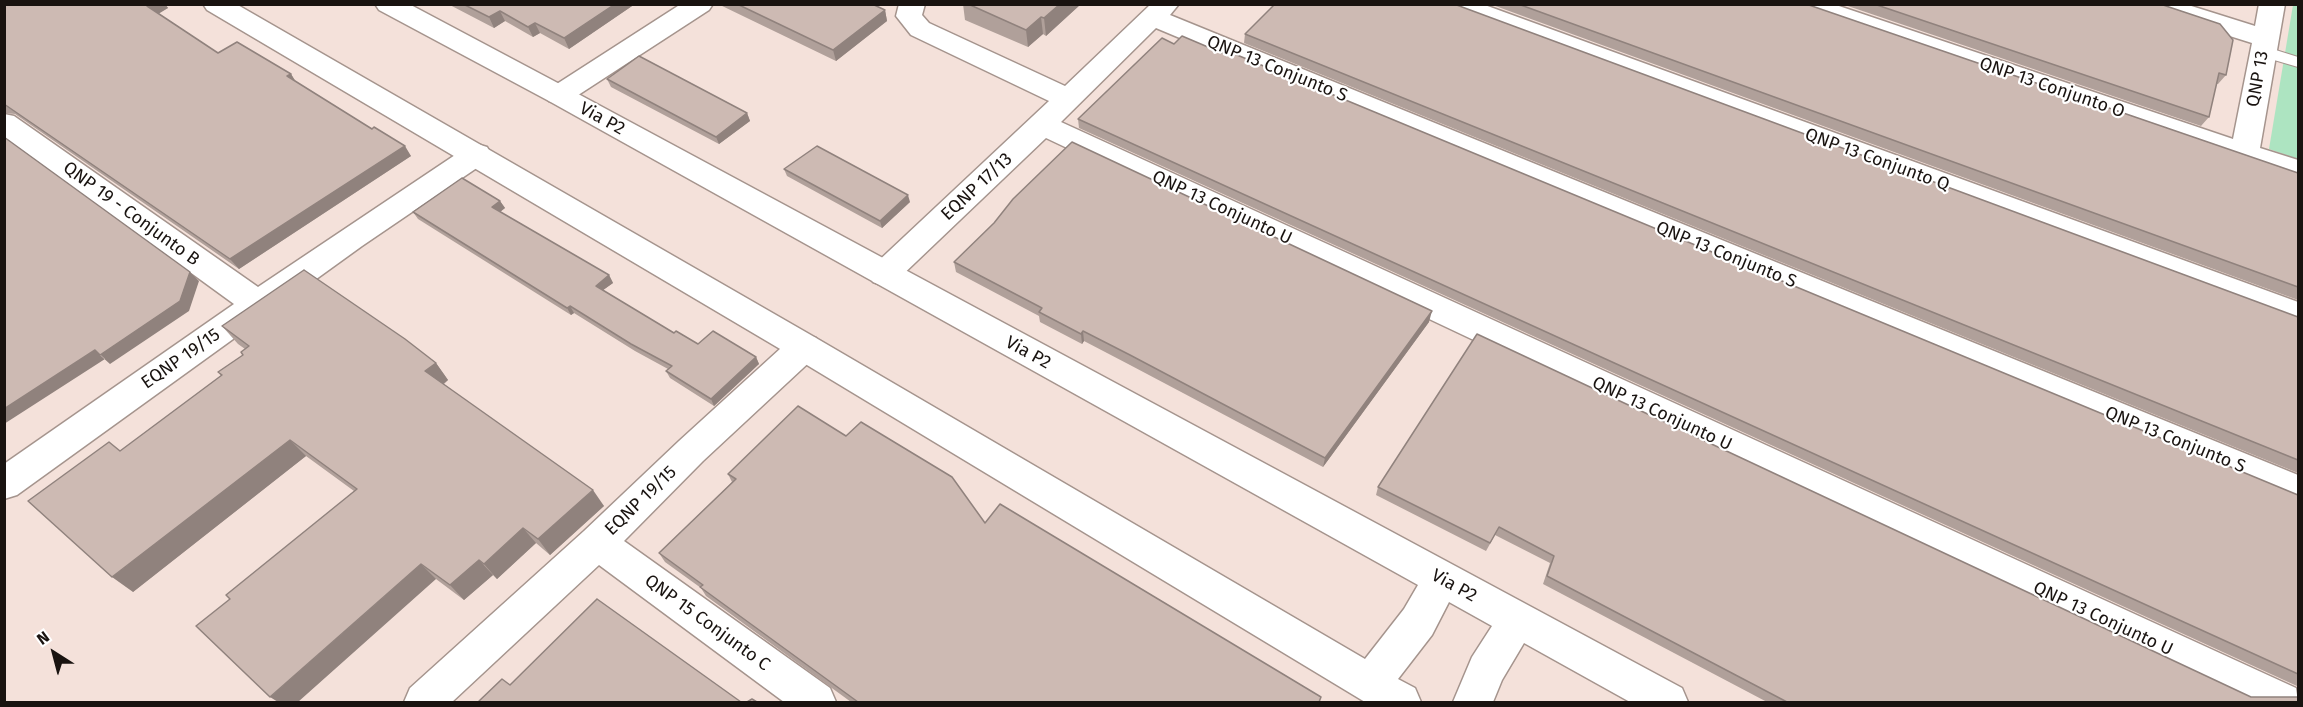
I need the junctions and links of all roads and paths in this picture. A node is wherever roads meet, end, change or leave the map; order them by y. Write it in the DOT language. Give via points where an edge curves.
graph roads {
  1 [pos="216,4"];
  2 [pos="388,4"];
  3 [pos="700,4"];
  4 [pos="912,4"];
  5 [pos="1456,4"];
  6 [pos="1806,4"];
  7 [pos="2156,4"];
  8 [pos="2272,4"];
  9 [pos="1160,11"];
  10 [pos="2264,45"];
  11 [pos="2298,62"];
  12 [pos="559,95"];
  13 [pos="1068,99"];
  14 [pos="4,123"];
  15 [pos="1043,125"];
  16 [pos="2245,153"];
  17 [pos="477,154"];
  18 [pos="2298,171"];
  19 [pos="884,274"];
  20 [pos="258,304"];
  21 [pos="2298,315"];
  22 [pos="804,347"];
  23 [pos="11,470"];
  24 [pos="2298,491"];
  25 [pos="597,543"];
  26 [pos="1441,579"];
  27 [pos="1517,620"];
  28 [pos="1385,693"];
  29 [pos="424,702"];
  30 [pos="816,702"];
  31 [pos="1473,702"];
  32 [pos="1668,702"];
  33 [pos="2282,702"];
  1 -- 17 [label="street"];
  2 -- 12 [label="street, Via P2"];
  3 -- 12 [label="street"];
  4 -- 13 [label="street" via="909,16 920,29"];
  5 -- 21 [label="street, QNP 13 Conjunto Q"];
  6 -- 16 [label="street, QNP 13 Conjunto O"];
  7 -- 10 [label="street"];
  8 -- 10 [label="street, QNP 13"];
  9 -- 13 [label="street, EQNP 17/13"];
  9 -- 24 [label="street, QNP 13 Conjunto S"];
  10 -- 11 [label="lane"];
  10 -- 16 [label="street, QNP 13"];
  12 -- 19 [label="street, Via P2"];
  13 -- 15 [label="street, EQNP 17/13"];
  14 -- 20 [label="street, QNP 19 - Conjunto B"];
  15 -- 19 [label="street, EQNP 17/13"];
  15 -- 33 [label="street, QNP 13 Conjunto U"];
  16 -- 18 [label="street, QNP 13 Conjunto O"];
  17 -- 20 [label="street, EQNP 19/15"];
  17 -- 22 [label="street"];
  19 -- 26 [label="street, Via P2"];
  20 -- 23 [label="street, EQNP 19/15"];
  22 -- 25 [label="street, EQNP 19/15"];
  22 -- 28 [label="street"];
  25 -- 29 [label="street, EQNP 19/15"];
  25 -- 30 [label="street, QNP 15 Conjunto C"];
  26 -- 27 [label="street, Via P2"];
  26 -- 28 [label="street"];
  27 -- 31 [label="street" via="1486,670"];
  27 -- 32 [label="street, Via P2"];
}
